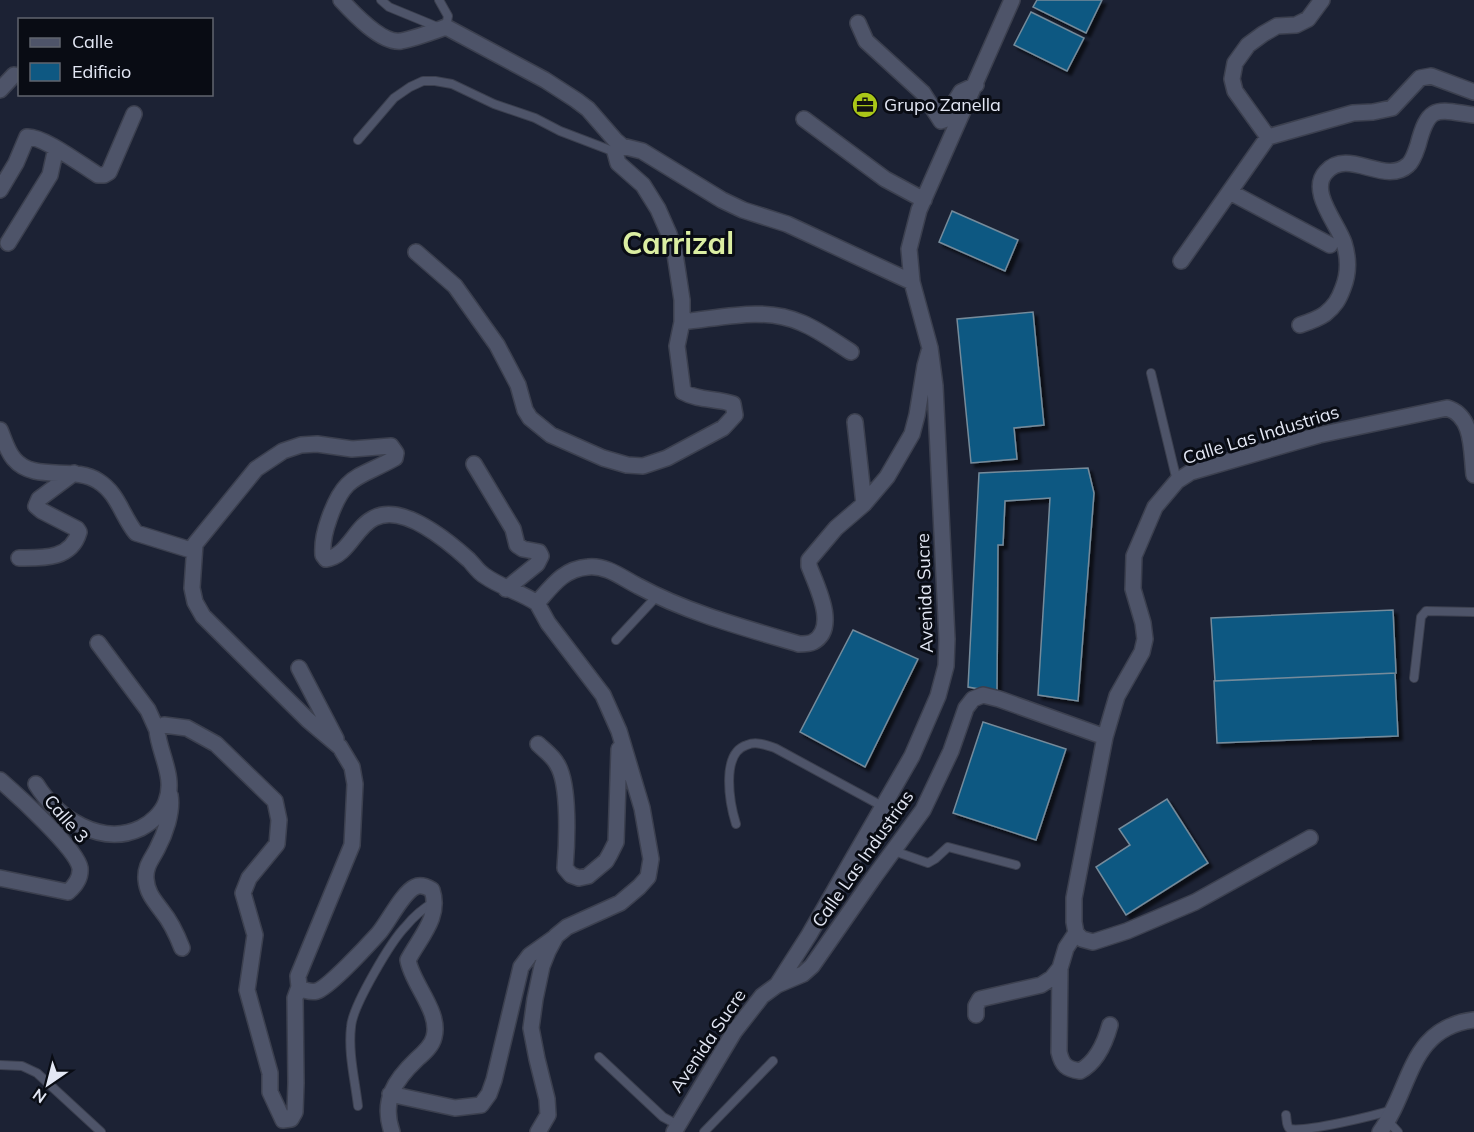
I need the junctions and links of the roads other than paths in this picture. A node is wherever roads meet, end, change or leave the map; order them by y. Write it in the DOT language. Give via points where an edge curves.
graph roads {
  1 [pos="341,0"];
  2 [pos="381,0"];
  3 [pos="440,0"];
  4 [pos="1012,0"];
  5 [pos="1322,0"];
  6 [pos="858,22"];
  7 [pos="444,28"];
  8 [pos="14,75"];
  9 [pos="976,85"];
  10 [pos="0,90"];
  11 [pos="1474,92"];
  12 [pos="134,114"];
  13 [pos="1474,115"];
  14 [pos="804,119"];
  15 [pos="1268,137"];
  16 [pos="358,141"];
  17 [pos="56,148"];
  18 [pos="618,149"];
  19 [pos="0,190"];
  20 [pos="1230,192"];
  21 [pos="924,200"];
  22 [pos="8,243"];
  23 [pos="1330,245"];
  24 [pos="416,252"];
  25 [pos="1181,261"];
  26 [pos="912,282"];
  27 [pos="682,322"];
  28 [pos="1300,325"];
  29 [pos="930,348"];
  30 [pos="851,352"];
  31 [pos="1151,373"];
  32 [pos="855,422"];
  33 [pos="0,430"];
  34 [pos="474,464"];
  35 [pos="74,473"];
  36 [pos="1474,475"];
  37 [pos="1177,481"];
  38 [pos="864,504"];
  39 [pos="194,551"];
  40 [pos="19,558"];
  41 [pos="506,589"];
  42 [pos="657,596"];
  43 [pos="537,603"];
  44 [pos="1474,612"];
  45 [pos="616,640"];
  46 [pos="98,643"];
  47 [pos="299,668"];
  48 [pos="1414,678"];
  49 [pos="157,729"];
  50 [pos="619,730"];
  51 [pos="1105,737"];
  52 [pos="538,744"];
  53 [pos="340,747"];
  54 [pos="0,780"];
  55 [pos="36,784"];
  56 [pos="169,790"];
  57 [pos="882,807"];
  58 [pos="736,824"];
  59 [pos="1310,838"];
  60 [pos="894,851"];
  61 [pos="1016,865"];
  62 [pos="0,878"];
  63 [pos="436,901"];
  64 [pos="1076,933"];
  65 [pos="556,936"];
  66 [pos="182,948"];
  67 [pos="1060,968"];
  68 [pos="777,985"];
  69 [pos="299,987"];
  70 [pos="976,1015"];
  71 [pos="1474,1020"];
  72 [pos="1110,1025"];
  73 [pos="599,1058"];
  74 [pos="773,1061"];
  75 [pos="0,1065"];
  76 [pos="390,1094"];
  77 [pos="358,1106"];
  78 [pos="1286,1115"];
  79 [pos="1390,1124"];
  80 [pos="676,1128"];
  81 [pos="101,1132"];
  82 [pos="392,1132"];
  83 [pos="538,1132"];
  84 [pos="704,1132"];
  1 -- 7 [label="street" via="362,20 399,42"];
  2 -- 7 [label="lane" via="389,7"];
  3 -- 7 [label="lane" via="448,16"];
  4 -- 9 [label="street, Avenida Sucre"];
  5 -- 15 [label="street" via="1308,19 1296,26 1277,26 1263,34 1248,45 1235,63 1235,91"];
  6 -- 9 [label="street" via="866,41 923,93 941,121 961,92"];
  7 -- 18 [label="street" via="576,100 615,140"];
  8 -- 10 [label="street"];
  9 -- 21 [label="street, Avenida Sucre"];
  11 -- 15 [label="street" via="1431,76 1420,78 1392,108 1353,113"];
  12 -- 17 [label="street" via="109,172 104,175"];
  13 -- 28 [label="street" via="1445,110 1430,116 1410,164 1398,172 1343,164 1326,172 1320,192 1344,243 1349,274 1337,303 1323,315"];
  14 -- 21 [label="street" via="885,179"];
  15 -- 20 [label="street"];
  16 -- 18 [label="lane" via="394,98 423,81 435,81 452,84 560,131"];
  17 -- 19 [label="street" via="27,137"];
  17 -- 22 [label="street" via="50,175"];
  18 -- 26 [label="street" via="642,151 722,200 787,224"];
  18 -- 27 [label="street" via="618,162 643,185 669,234 682,300"];
  20 -- 23 [label="street"];
  20 -- 25 [label="street"];
  21 -- 26 [label="street, Avenida Sucre" via="909,249"];
  24 -- 27 [label="street" via="455,286 483,324 518,385 530,418 551,435 627,465 643,466 667,458 723,428 735,415 733,404 724,400 683,392 677,346"];
  26 -- 29 [label="street, Avenida Sucre"];
  27 -- 30 [label="street" via="768,314 804,323"];
  29 -- 38 [label="street" via="912,434 887,477"];
  29 -- 57 [label="street, Avenida Sucre" via="940,467 946,666 938,696 912,756"];
  31 -- 37 [label="lane"];
  32 -- 38 [label="street"];
  33 -- 35 [label="street" via="15,461 31,470"];
  34 -- 41 [label="street" via="513,529 517,545 542,556"];
  35 -- 39 [label="street" via="87,474 112,492 136,533"];
  35 -- 40 [label="street" via="39,499 36,506 77,529 78,537 65,552 49,559"];
  36 -- 37 [label="street, Calle Las Industrias" via="1465,419 1447,408 1319,435 1191,472"];
  37 -- 51 [label="street, Calle Las Industrias" via="1155,507 1134,556 1133,589 1145,639 1142,652 1117,696"];
  38 -- 42 [label="street" via="836,528 809,560 826,615 820,636 812,642 799,645"];
  39 -- 41 [label="street" via="195,544 242,484 283,451 317,444 351,449 391,446 395,458 352,480 336,498 322,544 326,559 339,554 372,519 386,513 404,516 435,532 482,575"];
  39 -- 53 [label="street" via="192,588 203,616"];
  41 -- 43 [label="street"];
  42 -- 43 [label="street" via="613,572 590,567 561,576"];
  42 -- 45 [label="lane"];
  43 -- 50 [label="street" via="603,695"];
  44 -- 48 [label="lane" via="1426,611 1421,617"];
  46 -- 49 [label="street" via="148,710"];
  47 -- 53 [label="street"];
  49 -- 56 [label="street"];
  49 -- 69 [label="street" via="164,725 187,728 216,744 275,801 279,820 277,844 249,878 243,893 255,935 248,990 270,1073 270,1092 283,1120 291,1119 295,1112 295,998"];
  50 -- 52 [label="street" via="616,842 606,861 588,876 579,878 565,868 567,819 562,776 558,764"];
  50 -- 65 [label="street" via="642,807 651,860 648,877 620,903 580,920"];
  51 -- 60 [label="street, Calle Las Industrias" via="999,699 983,695 973,699 923,810"];
  51 -- 64 [label="street, Calle Las Industrias" via="1074,898"];
  53 -- 69 [label="street" via="352,767 355,784 352,845 298,976"];
  54 -- 62 [label="street, Calle 3" via="66,845 80,866 75,886 68,892"];
  55 -- 56 [label="street" via="44,798 78,825 112,835 150,823 166,803"];
  56 -- 66 [label="street" via="169,817 158,848 148,862 146,876 152,899 174,928"];
  57 -- 58 [label="lane" via="775,748 756,743 744,745 733,756 729,774"];
  57 -- 68 [label="street, Avenida Sucre"];
  59 -- 64 [label="street" via="1195,902 1127,931 1092,942"];
  60 -- 61 [label="lane" via="928,863 948,847"];
  60 -- 68 [label="street, Calle Las Industrias" via="812,966"];
  63 -- 69 [label="street" via="432,890 416,886 378,934 335,977 318,991"];
  63 -- 76 [label="street" via="429,925 408,960 435,1023 434,1037 403,1072"];
  63 -- 77 [label="lane" via="404,927 364,991 351,1024"];
  64 -- 67 [label="street"];
  65 -- 76 [label="street" via="530,955 521,967 494,1080 481,1105 455,1108"];
  65 -- 83 [label="street" via="542,966 531,1028 547,1099 548,1115"];
  67 -- 70 [label="street" via="1041,986 980,999"];
  67 -- 72 [label="street" via="1061,1063 1080,1071 1091,1064 1105,1043"];
  68 -- 80 [label="street, Avenida Sucre" via="762,996 734,1032"];
  71 -- 79 [label="street" via="1438,1032 1427,1041"];
  73 -- 80 [label="lane"];
  74 -- 84 [label="lane"];
  75 -- 81 [label="lane" via="22,1066 37,1072"];
  76 -- 82 [label="street"];
  78 -- 79 [label="lane" via="1291,1130 1300,1132"];
}
